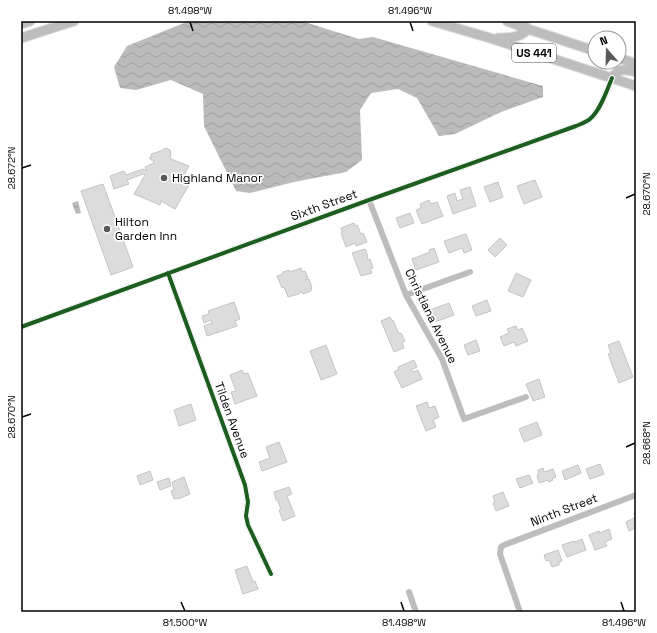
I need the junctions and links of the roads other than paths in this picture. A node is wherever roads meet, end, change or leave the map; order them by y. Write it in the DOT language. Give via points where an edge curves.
graph roads {
  1 [pos="30,21"];
  2 [pos="67,21"];
  3 [pos="74,21"];
  4 [pos="432,21"];
  5 [pos="507,21"];
  6 [pos="518,21"];
  7 [pos="21,24"];
  8 [pos="49,29"];
  9 [pos="528,29"];
  10 [pos="21,38"];
  11 [pos="490,38"];
  12 [pos="587,48"];
  13 [pos="636,72"];
  14 [pos="612,78"];
  15 [pos="636,86"];
  16 [pos="369,200"];
  17 [pos="470,272"];
  18 [pos="168,273"];
  19 [pos="406,295"];
  20 [pos="21,327"];
  21 [pos="526,397"];
  22 [pos="636,495"];
  23 [pos="271,574"];
  24 [pos="409,592"];
  25 [pos="416,612"];
  26 [pos="520,612"];
  1 -- 7 [label="main road"];
  2 -- 8 [label="main road"];
  3 -- 8 [label="main road"];
  4 -- 11 [label="main road, US 441"];
  5 -- 9 [label="main road, US 441"];
  6 -- 9 [label="main road"];
  8 -- 10 [label="main road"];
  9 -- 11 [label="main road" via="519,36"];
  9 -- 12 [label="main road, US 441"];
  11 -- 14 [label="main road, US 441"];
  13 -- 14 [label="main road" via="623,70"];
  14 -- 15 [label="main road, US 441"];
  14 -- 16 [label="street, Sixth Street" via="596,112 584,123"];
  16 -- 18 [label="street, Sixth Street"];
  16 -- 19 [label="street, Christiana Avenue"];
  17 -- 19 [label="street"];
  18 -- 20 [label="street, Sixth Street"];
  18 -- 23 [label="street, Tilden Avenue" via="245,485 248,525"];
  19 -- 21 [label="street, Christiana Avenue" via="442,359 464,419"];
  22 -- 26 [label="street, Ninth Street" via="501,547 500,554"];
  24 -- 25 [label="street"];
}
